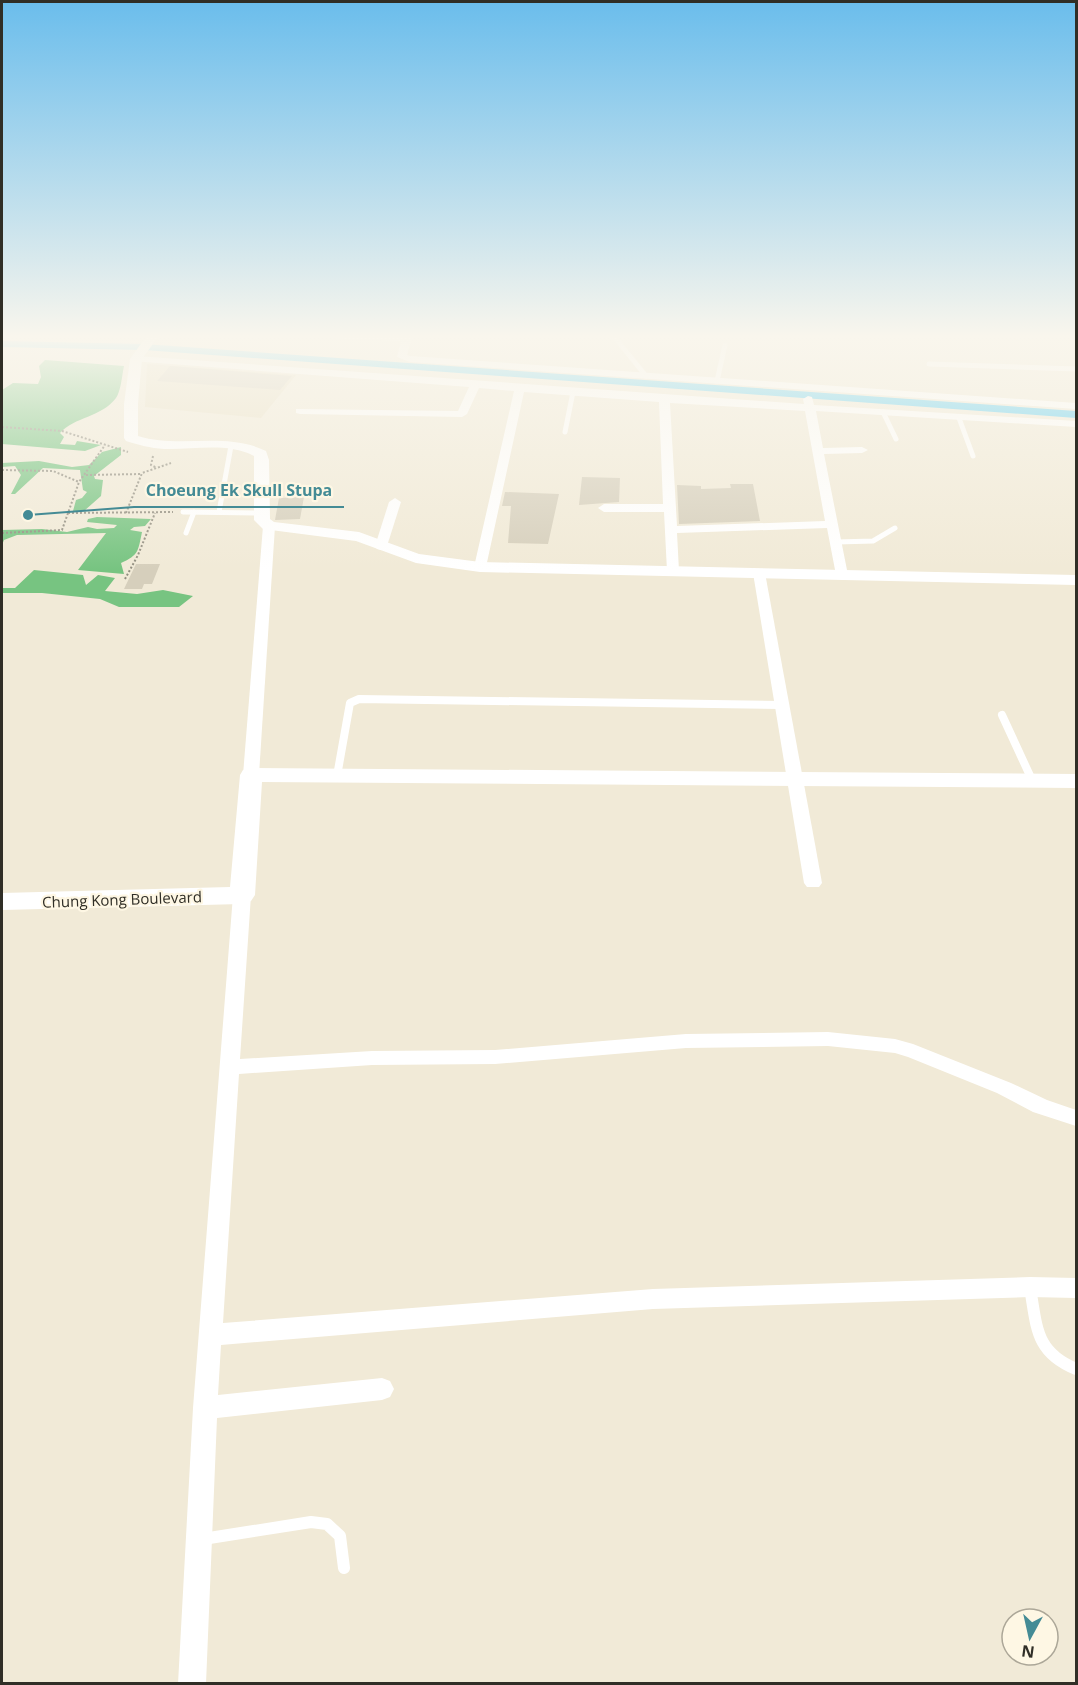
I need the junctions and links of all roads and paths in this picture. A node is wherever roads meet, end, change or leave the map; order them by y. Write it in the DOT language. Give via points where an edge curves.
graph roads {
  1 [pos="883,412"];
  2 [pos="131,413"];
  3 [pos="388,413"];
  4 [pos="463,413"];
  5 [pos="514,413"];
  6 [pos="569,413"];
  7 [pos="665,413"];
  8 [pos="811,413"];
  9 [pos="891,413"];
  10 [pos="959,418"];
  11 [pos="1077,424"];
  12 [pos="2,428"];
  13 [pos="565,432"];
  14 [pos="896,439"];
  15 [pos="231,446"];
  16 [pos="862,450"];
  17 [pos="820,451"];
  18 [pos="973,456"];
  19 [pos="171,463"];
  20 [pos="2,470"];
  21 [pos="142,474"];
  22 [pos="86,475"];
  23 [pos="79,482"];
  24 [pos="395,502"];
  25 [pos="604,508"];
  26 [pos="669,508"];
  27 [pos="155,512"];
  28 [pos="183,512"];
  29 [pos="194,512"];
  30 [pos="68,513"];
  31 [pos="126,513"];
  32 [pos="219,513"];
  33 [pos="265,519"];
  34 [pos="831,524"];
  35 [pos="895,528"];
  36 [pos="670,530"];
  37 [pos="186,532"];
  38 [pos="2,533"];
  39 [pos="837,542"];
  40 [pos="381,546"];
  41 [pos="480,567"];
  42 [pos="673,571"];
  43 [pos="759,573"];
  44 [pos="842,575"];
  45 [pos="125,579"];
  46 [pos="1077,580"];
  47 [pos="781,705"];
  48 [pos="1002,716"];
  49 [pos="251,775"];
  50 [pos="338,776"];
  51 [pos="797,779"];
  52 [pos="1032,780"];
  53 [pos="1077,781"];
  54 [pos="813,882"];
  55 [pos="242,895"];
  56 [pos="2,902"];
  57 [pos="228,1067"];
  58 [pos="1077,1118"];
  59 [pos="1030,1287"];
  60 [pos="1077,1288"];
  61 [pos="210,1335"];
  62 [pos="1077,1370"];
  63 [pos="382,1389"];
  64 [pos="205,1408"];
  65 [pos="200,1539"];
  66 [pos="344,1568"];
  67 [pos="192,1683"];
  1 -- 14 [label="lane"];
  2 -- 15 [label="street" via="131,438 153,444"];
  3 -- 4 [label="street"];
  5 -- 41 [label="street"];
  6 -- 13 [label="lane"];
  7 -- 26 [label="street"];
  8 -- 17 [label="street"];
  9 -- 10 [label="street"];
  10 -- 11 [label="street"];
  10 -- 18 [label="lane"];
  12 -- 22 [label="path" via="62,431 106,445"];
  15 -- 32 [label="lane"];
  15 -- 33 [label="street" via="261,454"];
  16 -- 17 [label="street"];
  17 -- 34 [label="street"];
  19 -- 21 [label="path"];
  20 -- 23 [label="path" via="53,471"];
  21 -- 22 [label="path"];
  21 -- 31 [label="path"];
  22 -- 23 [label="path"];
  23 -- 30 [label="path"];
  24 -- 40 [label="street"];
  25 -- 26 [label="street"];
  26 -- 36 [label="street"];
  27 -- 28 [label="path"];
  27 -- 31 [label="path"];
  27 -- 45 [label="path"];
  28 -- 29 [label="lane"];
  29 -- 32 [label="lane"];
  29 -- 37 [label="lane"];
  30 -- 31 [label="path"];
  30 -- 38 [label="path" via="62,530"];
  32 -- 33 [label="lane"];
  33 -- 40 [label="street" via="359,537"];
  33 -- 49 [label="street"];
  34 -- 36 [label="street"];
  34 -- 39 [label="street"];
  35 -- 39 [label="lane" via="873,541"];
  36 -- 42 [label="street"];
  39 -- 44 [label="street"];
  40 -- 41 [label="street" via="416,558"];
  41 -- 42 [label="street"];
  42 -- 43 [label="street"];
  43 -- 44 [label="street"];
  43 -- 47 [label="street"];
  44 -- 46 [label="street"];
  47 -- 50 [label="lane" via="359,699 350,703"];
  47 -- 51 [label="street"];
  48 -- 52 [label="lane"];
  49 -- 50 [label="main road"];
  49 -- 55 [label="main road"];
  50 -- 51 [label="main road"];
  51 -- 52 [label="main road"];
  51 -- 54 [label="street"];
  52 -- 53 [label="main road"];
  55 -- 56 [label="main road, Chung Kong Boulevard"];
  55 -- 57 [label="street"];
  57 -- 58 [label="street" via="372,1058 495,1057 686,1041 828,1039 913,1051"];
  57 -- 61 [label="street"];
  59 -- 60 [label="street"];
  59 -- 61 [label="street" via="653,1299"];
  59 -- 62 [label="lane" via="1041,1343 1047,1354"];
  61 -- 64 [label="street"];
  63 -- 64 [label="street"];
  64 -- 65 [label="street"];
  65 -- 66 [label="lane" via="311,1522 327,1524 340,1536"];
  65 -- 67 [label="street"];
}
